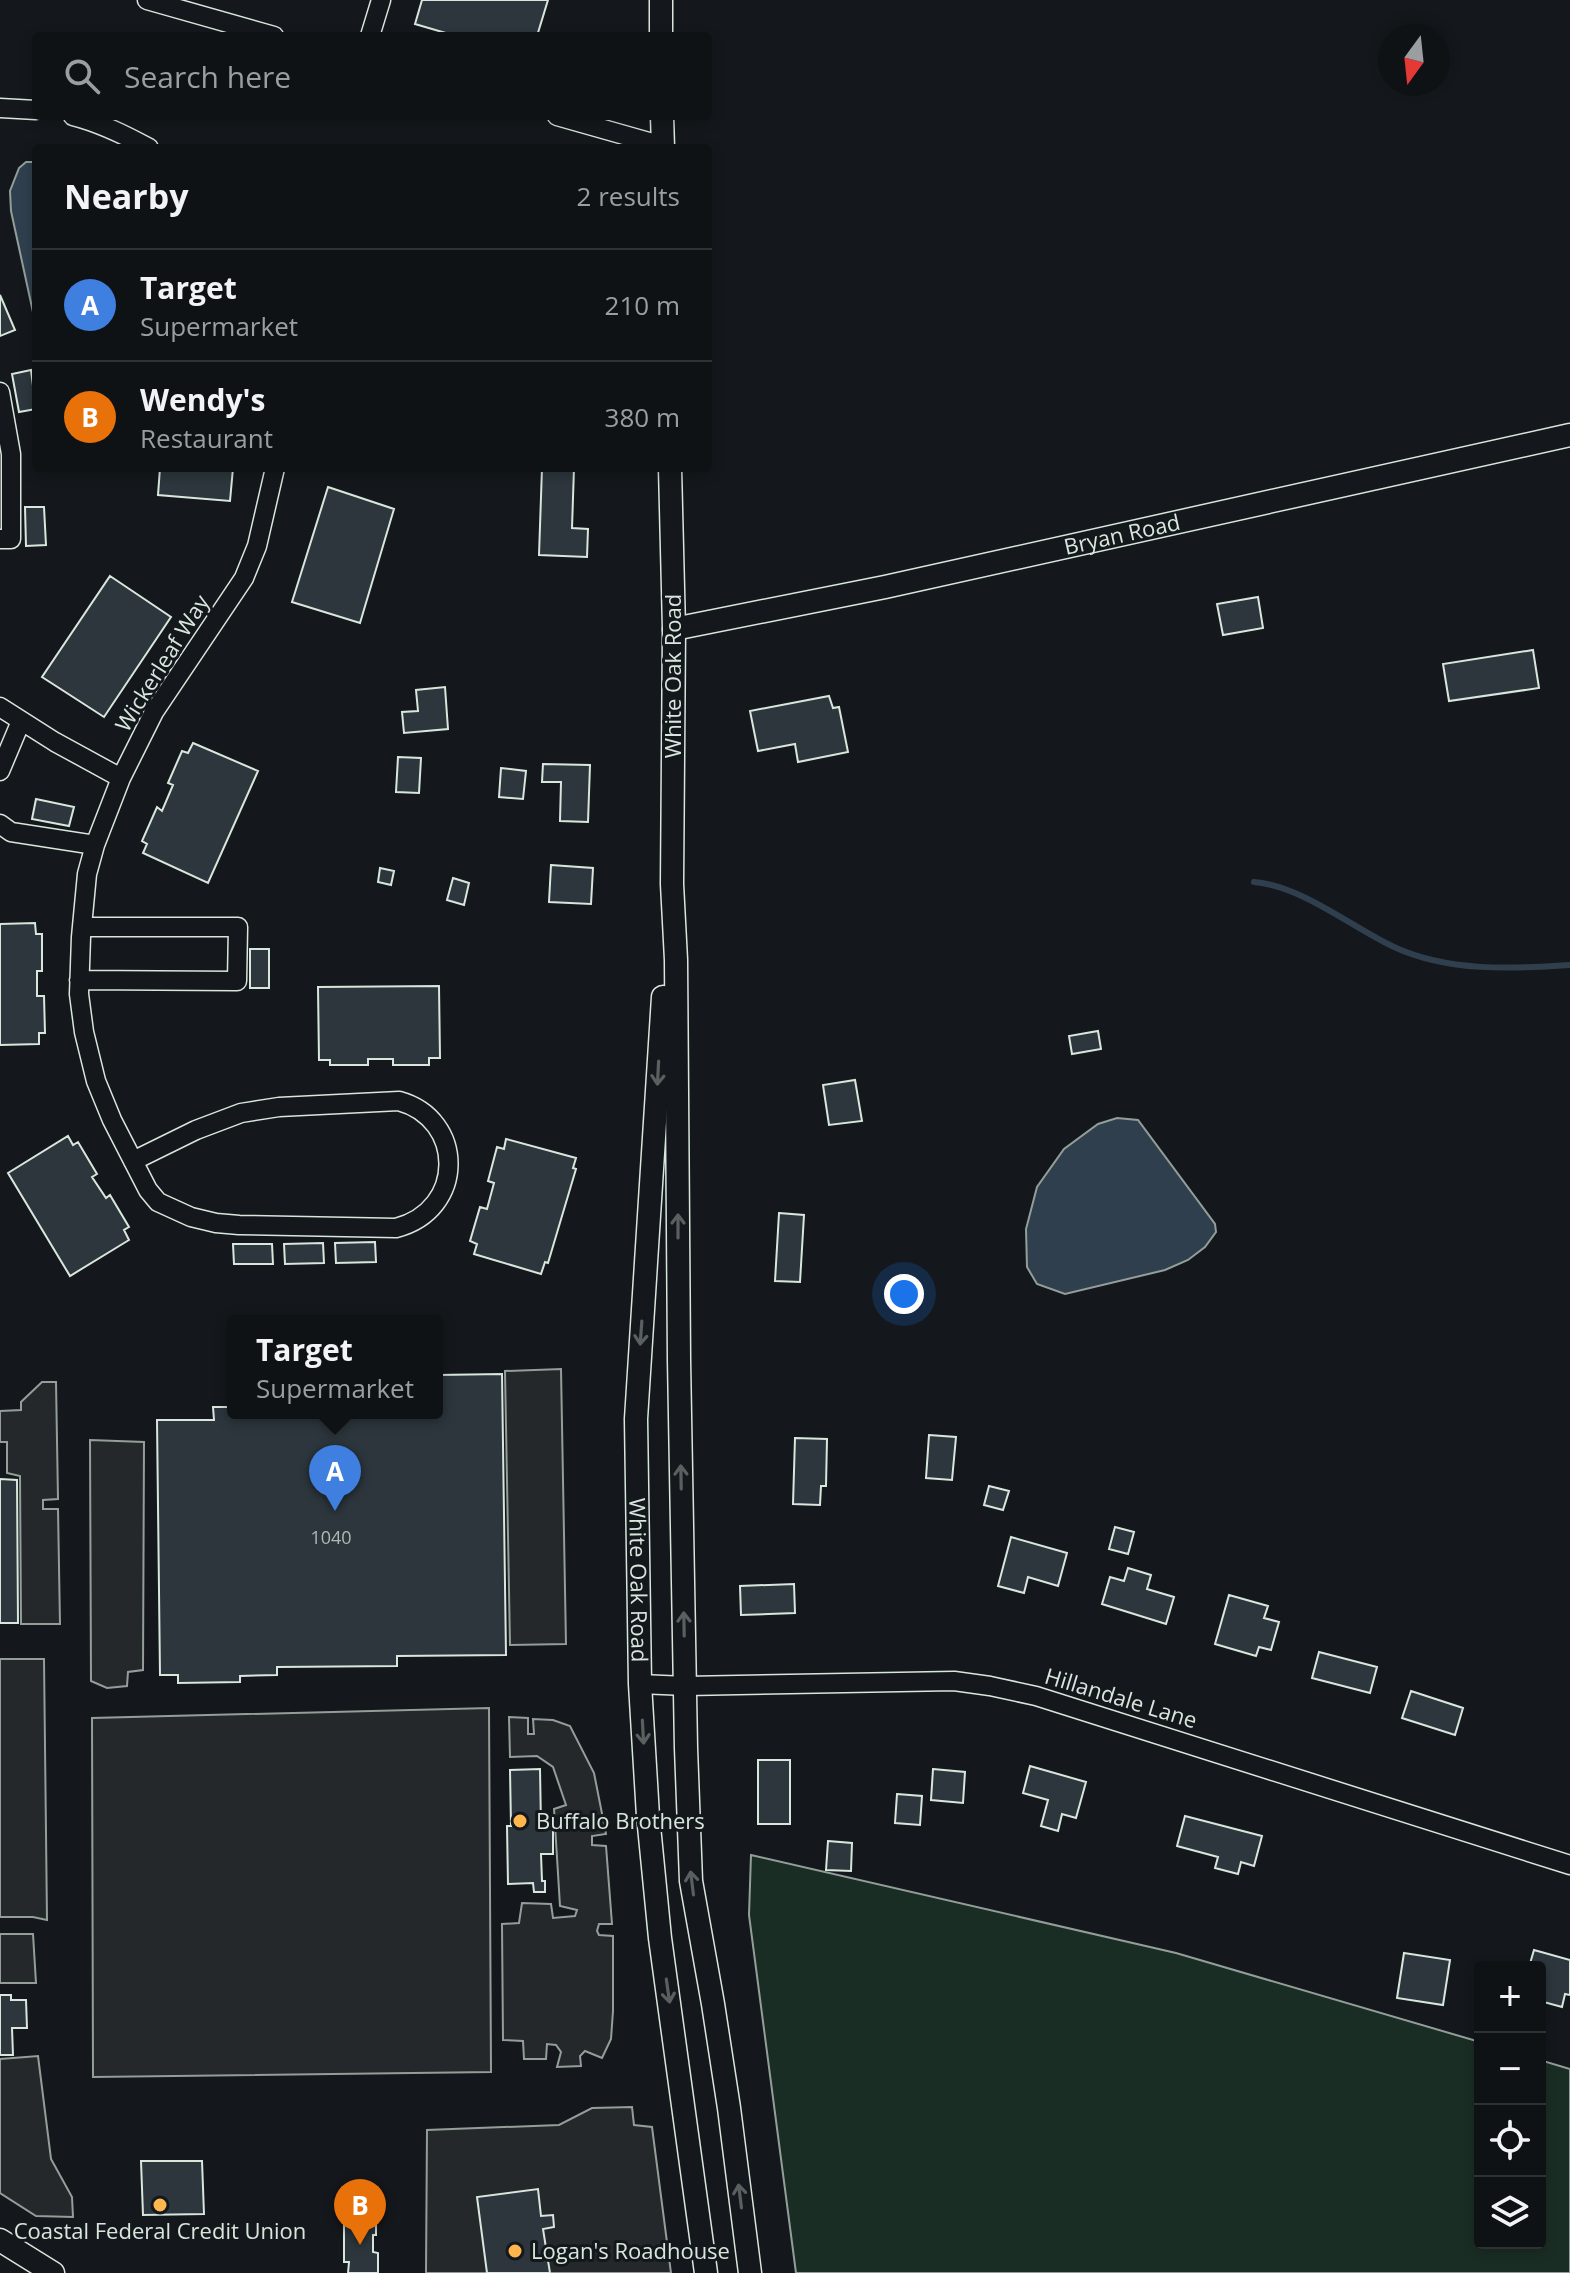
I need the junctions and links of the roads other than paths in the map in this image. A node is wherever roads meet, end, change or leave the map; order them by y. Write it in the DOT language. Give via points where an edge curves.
graph roads {
  1 [pos="147,0"];
  2 [pos="381,0"];
  3 [pos="661,0"];
  4 [pos="260,32"];
  5 [pos="371,32"];
  6 [pos="661,32"];
  7 [pos="0,108"];
  8 [pos="32,110"];
  9 [pos="91,120"];
  10 [pos="571,120"];
  11 [pos="662,120"];
  12 [pos="142,144"];
  13 [pos="653,144"];
  14 [pos="663,144"];
  15 [pos="0,392"];
  16 [pos="1570,435"];
  17 [pos="274,472"];
  18 [pos="670,472"];
  19 [pos="0,539"];
  20 [pos="674,629"];
  21 [pos="0,707"];
  22 [pos="21,721"];
  23 [pos="0,771"];
  24 [pos="121,778"];
  25 [pos="0,824"];
  26 [pos="95,845"];
  27 [pos="672,884"];
  28 [pos="82,927"];
  29 [pos="79,980"];
  30 [pos="133,1161"];
  31 [pos="640,1684"];
  32 [pos="686,1686"];
  33 [pos="1570,1865"];
  34 [pos="0,2240"];
  35 [pos="53,2273"];
  36 [pos="706,2273"];
  37 [pos="750,2273"];
  1 -- 4 [label="street"];
  2 -- 5 [label="street"];
  3 -- 6 [label="street"];
  7 -- 8 [label="street"];
  9 -- 12 [label="street"];
  10 -- 13 [label="street"];
  11 -- 14 [label="street"];
  15 -- 19 [label="street" via="11,454 11,539"];
  16 -- 20 [label="street, Bryan Road"];
  17 -- 24 [label="street, Wickerleaf Way" via="244,578 154,712"];
  18 -- 20 [label="street, White Oak Road"];
  20 -- 27 [label="street, White Oak Road"];
  21 -- 22 [label="street"];
  22 -- 23 [label="street"];
  22 -- 24 [label="street"];
  24 -- 26 [label="street, Wickerleaf Way"];
  25 -- 26 [label="street" via="11,832"];
  26 -- 28 [label="street, Wickerleaf Way"];
  27 -- 31 [label="street, White Oak Road, one-way" via="636,1419"];
  32 -- 27 [label="street, White Oak Road, one-way"];
  28 -- 29 [label="street, Wickerleaf Way"];
  28 -- 29 [label="street" via="238,927 237,981"];
  29 -- 30 [label="street, Wickerleaf Way" via="96,1081"];
  30 -- 30 [label="street, Wickerleaf Way" via="158,1202 191,1217 239,1225 396,1228 411,1225 439,1201 450,1163 434,1125 399,1101 241,1113"];
  31 -- 32 [label="street, Hillandale Lane"];
  31 -- 36 [label="street, White Oak Road, one-way" via="660,1938"];
  32 -- 33 [label="street, Hillandale Lane" via="954,1681 990,1686 1036,1696"];
  37 -- 32 [label="street, White Oak Road, one-way" via="716,2019 691,1881"];
  34 -- 35 [label="street"];
}
